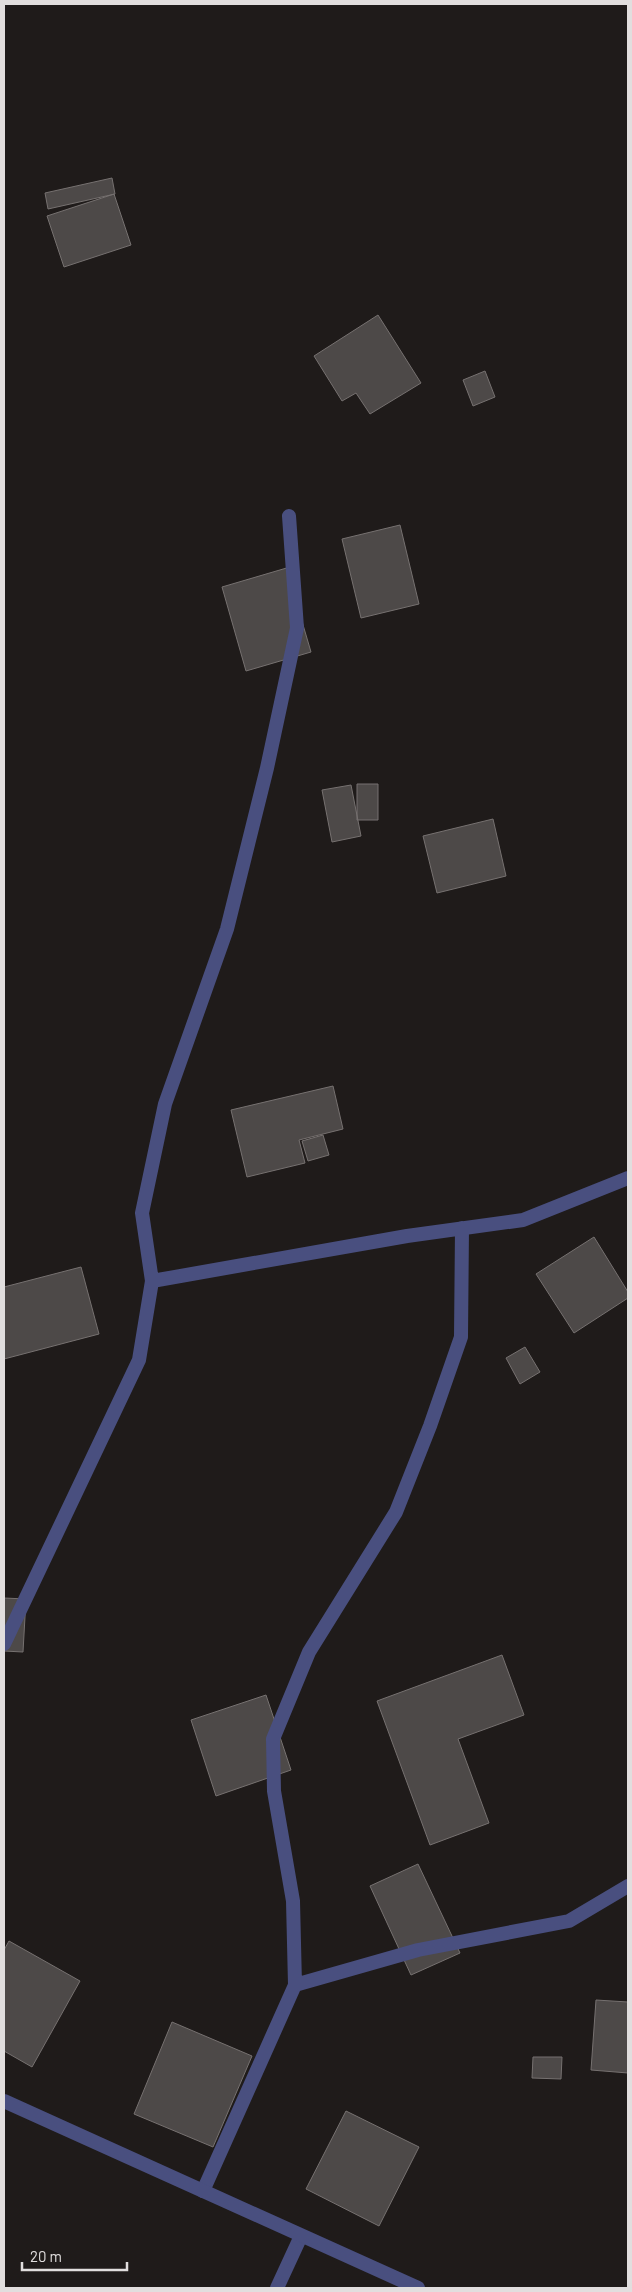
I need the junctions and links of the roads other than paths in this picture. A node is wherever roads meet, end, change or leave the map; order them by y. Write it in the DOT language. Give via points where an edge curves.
graph roads {
  1 [pos="289,516"];
  2 [pos="628,1178"];
  3 [pos="462,1228"];
  4 [pos="152,1281"];
  5 [pos="4,1644"];
  6 [pos="628,1886"];
  7 [pos="295,1985"];
  8 [pos="4,2101"];
  9 [pos="203,2191"];
  10 [pos="301,2236"];
  11 [pos="277,2288"];
  12 [pos="418,2288"];
  1 -- 4 [label="street" via="297,628 227,929 165,1104 142,1214"];
  2 -- 3 [label="street" via="523,1220"];
  3 -- 4 [label="street"];
  3 -- 7 [label="street" via="461,1337 430,1426 396,1512 309,1652 273,1739 274,1791 293,1900"];
  4 -- 5 [label="street" via="139,1360"];
  6 -- 7 [label="street" via="569,1922 418,1950"];
  7 -- 9 [label="street"];
  8 -- 9 [label="street"];
  9 -- 10 [label="street"];
  10 -- 11 [label="street"];
  10 -- 12 [label="street"];
}
